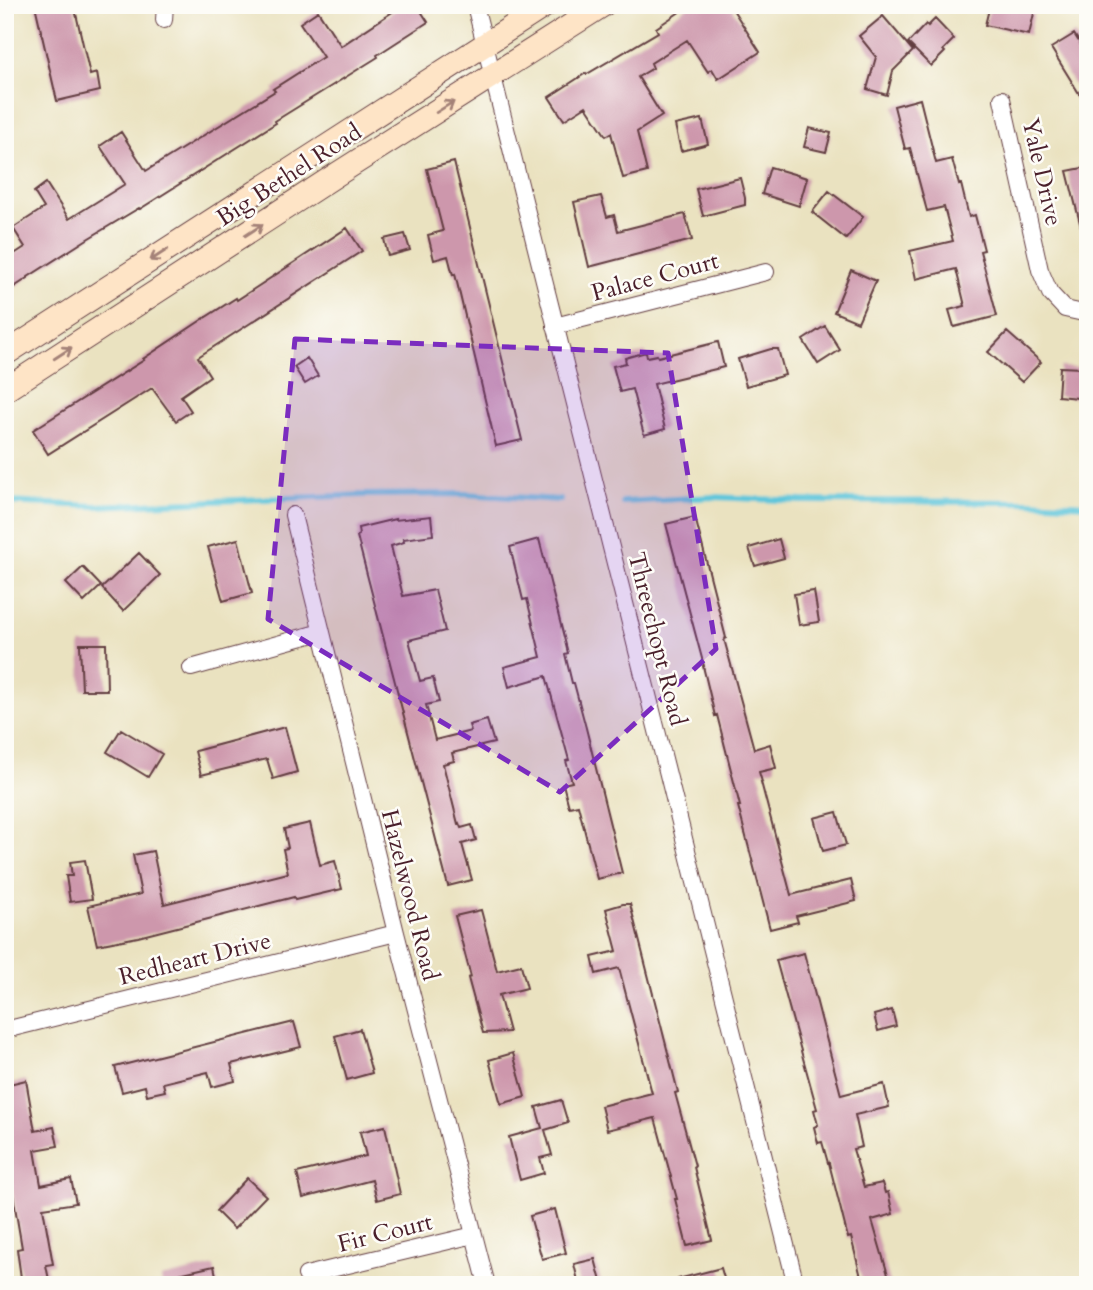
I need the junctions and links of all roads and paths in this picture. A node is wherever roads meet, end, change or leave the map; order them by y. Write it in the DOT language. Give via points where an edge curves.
graph roads {
  1 [pos="475,5"];
  2 [pos="546,5"];
  3 [pos="603,5"];
  4 [pos="484,44"];
  5 [pos="492,77"];
  6 [pos="1002,99"];
  7 [pos="766,272"];
  8 [pos="1088,314"];
  9 [pos="555,326"];
  10 [pos="5,354"];
  11 [pos="5,390"];
  12 [pos="293,515"];
  13 [pos="321,632"];
  14 [pos="191,668"];
  15 [pos="396,933"];
  16 [pos="5,1030"];
  17 [pos="474,1235"];
  18 [pos="306,1275"];
  19 [pos="487,1285"];
  20 [pos="796,1285"];
  1 -- 4 [label="street, Threechopt Road"];
  2 -- 4 [label="main road, Big Bethel Road"];
  3 -- 5 [label="main road, Big Bethel Road"];
  4 -- 5 [label="street, Threechopt Road"];
  4 -- 10 [label="main road, Big Bethel Road, one-way"];
  5 -- 9 [label="street, Threechopt Road"];
  11 -- 5 [label="main road, Big Bethel Road, one-way"];
  6 -- 8 [label="street, Yale Drive" via="1040,270 1050,293 1065,309"];
  7 -- 9 [label="street, Palace Court"];
  9 -- 20 [label="street, Threechopt Road"];
  12 -- 13 [label="street, Hazelwood Road"];
  13 -- 14 [label="street"];
  13 -- 15 [label="street, Hazelwood Road"];
  15 -- 16 [label="street, Redheart Drive"];
  15 -- 17 [label="street, Hazelwood Road"];
  17 -- 18 [label="street, Fir Court"];
  17 -- 19 [label="street, Hazelwood Road"];
}
